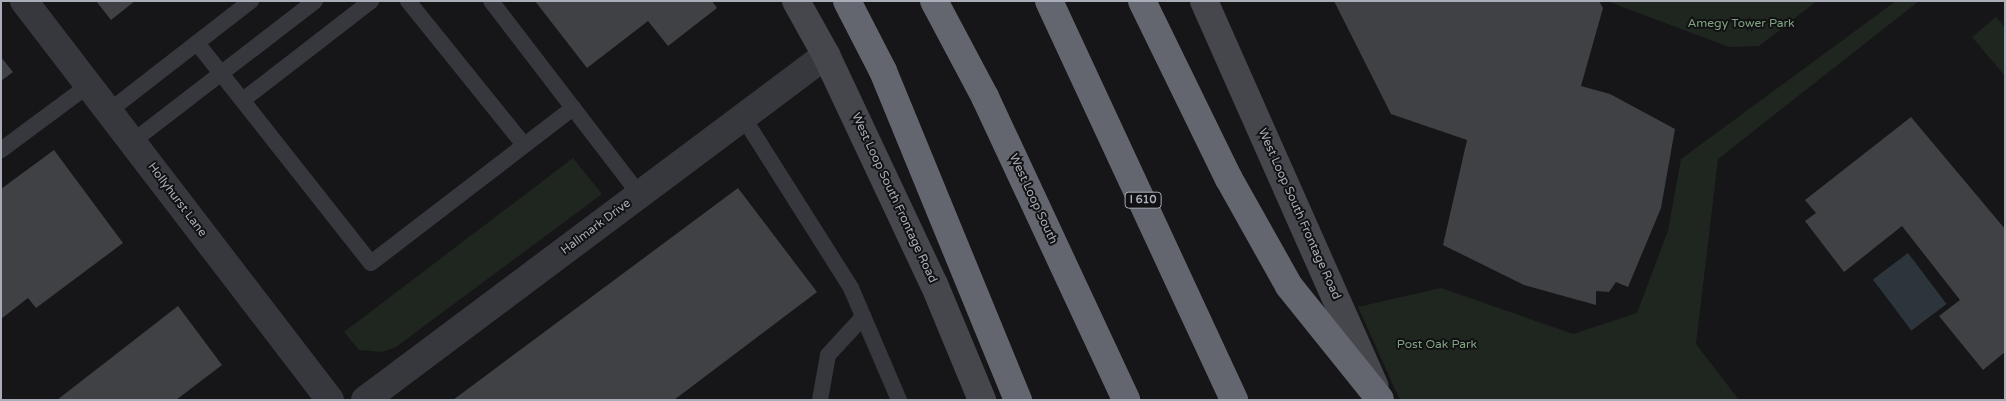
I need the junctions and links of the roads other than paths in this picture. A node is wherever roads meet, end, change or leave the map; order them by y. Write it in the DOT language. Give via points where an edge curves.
graph roads {
  1 [pos="24,1"];
  2 [pos="251,1"];
  3 [pos="315,1"];
  4 [pos="371,1"];
  5 [pos="408,1"];
  6 [pos="491,1"];
  7 [pos="796,1"];
  8 [pos="848,1"];
  9 [pos="934,1"];
  10 [pos="1049,1"];
  11 [pos="1142,1"];
  12 [pos="1204,1"];
  13 [pos="197,43"];
  14 [pos="826,55"];
  15 [pos="221,73"];
  16 [pos="89,85"];
  17 [pos="243,100"];
  18 [pos="573,108"];
  19 [pos="108,111"];
  20 [pos="743,117"];
  21 [pos="132,142"];
  22 [pos="524,145"];
  23 [pos="1,150"];
  24 [pos="640,195"];
  25 [pos="863,317"];
  26 [pos="1111,366"];
  27 [pos="894,398"];
  28 [pos="1381,399"];
  29 [pos="330,400"];
  30 [pos="365,400"];
  31 [pos="820,400"];
  32 [pos="982,400"];
  33 [pos="1018,400"];
  34 [pos="1116,400"];
  35 [pos="1126,400"];
  36 [pos="1234,400"];
  1 -- 16 [label="street, Hollyhurst Lane"];
  2 -- 13 [label="lane"];
  3 -- 15 [label="lane"];
  4 -- 17 [label="lane"];
  5 -- 22 [label="lane"];
  6 -- 18 [label="lane"];
  7 -- 14 [label="main road, West Loop South Frontage Road"];
  8 -- 33 [label="highway" via="883,71"];
  9 -- 26 [label="highway, West Loop South" via="985,97"];
  10 -- 36 [label="highway, I 610"];
  11 -- 28 [label="highway" via="1229,179 1289,286"];
  12 -- 28 [label="main road, West Loop South Frontage Road"];
  13 -- 15 [label="lane"];
  13 -- 19 [label="lane"];
  14 -- 20 [label="street, Hallmark Drive"];
  14 -- 32 [label="main road, West Loop South Frontage Road" via="934,284"];
  15 -- 17 [label="lane"];
  15 -- 21 [label="lane"];
  16 -- 19 [label="street, Hollyhurst Lane"];
  16 -- 23 [label="lane"];
  17 -- 22 [label="lane" via="371,263"];
  18 -- 22 [label="lane"];
  18 -- 24 [label="lane"];
  19 -- 21 [label="street, Hollyhurst Lane"];
  20 -- 24 [label="street, Hallmark Drive"];
  20 -- 25 [label="lane" via="831,253"];
  21 -- 29 [label="street, Hollyhurst Lane"];
  24 -- 30 [label="street, Hallmark Drive"];
  25 -- 27 [label="lane"];
  25 -- 31 [label="lane" via="828,355"];
  26 -- 34 [label="highway"];
  26 -- 35 [label="highway, West Loop South"];
}
